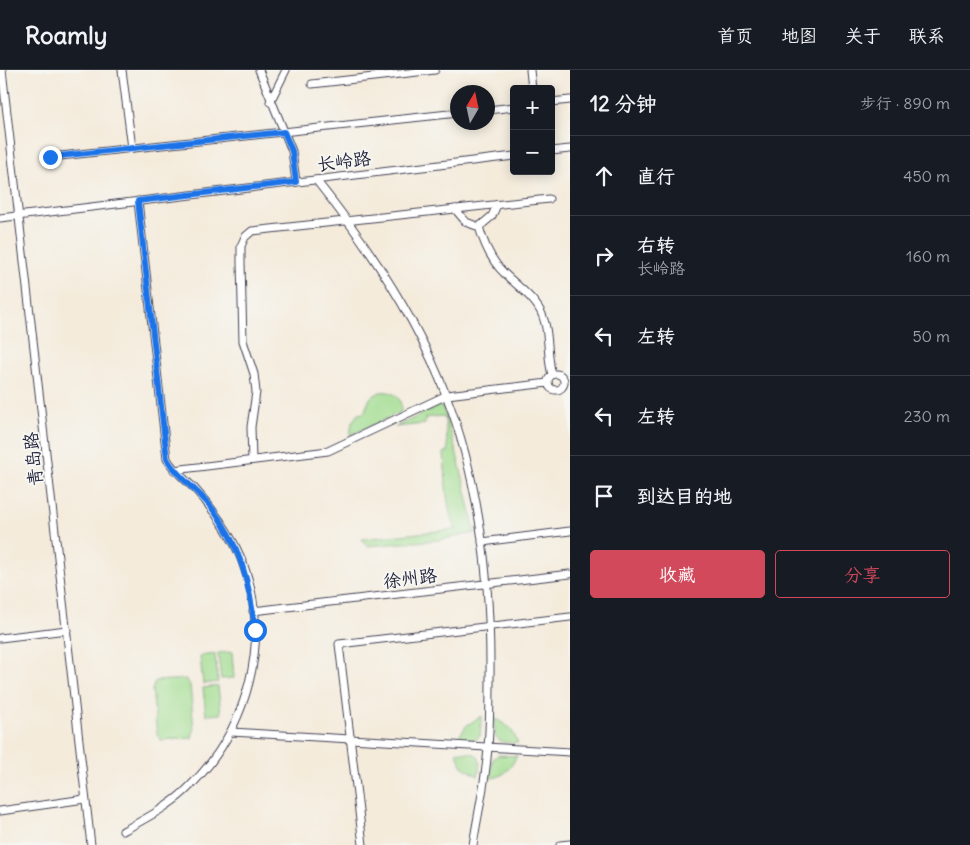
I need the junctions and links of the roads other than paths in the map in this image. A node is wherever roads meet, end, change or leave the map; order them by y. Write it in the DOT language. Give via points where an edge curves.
graph roads {
  1 [pos="2,70"];
  2 [pos="122,70"];
  3 [pos="259,70"];
  4 [pos="286,70"];
  5 [pos="435,70"];
  6 [pos="530,70"];
  7 [pos="312,84"];
  8 [pos="532,85"];
  9 [pos="570,100"];
  10 [pos="270,102"];
  11 [pos="555,102"];
  12 [pos="510,107"];
  13 [pos="495,109"];
  14 [pos="450,114"];
  15 [pos="284,132"];
  16 [pos="132,148"];
  17 [pos="570,149"];
  18 [pos="555,151"];
  19 [pos="510,156"];
  20 [pos="50,157"];
  21 [pos="316,180"];
  22 [pos="296,182"];
  23 [pos="549,199"];
  24 [pos="138,201"];
  25 [pos="497,205"];
  26 [pos="456,209"];
  27 [pos="20,215"];
  28 [pos="0,218"];
  29 [pos="349,220"];
  30 [pos="479,227"];
  31 [pos="552,375"];
  32 [pos="548,383"];
  33 [pos="563,386"];
  34 [pos="570,392"];
  35 [pos="447,395"];
  36 [pos="252,460"];
  37 [pos="174,470"];
  38 [pos="570,531"];
  39 [pos="482,542"];
  40 [pos="570,574"];
  41 [pos="488,584"];
  42 [pos="253,611"];
  43 [pos="570,617"];
  44 [pos="489,626"];
  45 [pos="67,630"];
  46 [pos="0,638"];
  47 [pos="231,732"];
  48 [pos="350,739"];
  49 [pos="488,747"];
  50 [pos="570,752"];
  51 [pos="85,799"];
  52 [pos="0,810"];
  53 [pos="123,831"];
  54 [pos="570,844"];
  55 [pos="91,845"];
  56 [pos="362,845"];
  57 [pos="473,845"];
  58 [pos="560,845"];
  1 -- 27 [label="street, 青岛路"];
  2 -- 16 [label="street"];
  3 -- 10 [label="street"];
  4 -- 10 [label="street"];
  5 -- 7 [label="street"];
  6 -- 8 [label="street"];
  9 -- 11 [label="street"];
  10 -- 15 [label="street"];
  12 -- 13 [label="street"];
  14 -- 15 [label="street"];
  15 -- 16 [label="street"];
  15 -- 22 [label="street" via="292,151"];
  16 -- 20 [label="street"];
  17 -- 18 [label="street"];
  19 -- 21 [label="street, 长岭路"];
  21 -- 22 [label="street, 长岭路"];
  21 -- 29 [label="street"];
  22 -- 24 [label="street, 长岭路"];
  23 -- 25 [label="street"];
  24 -- 27 [label="street, 长岭路"];
  24 -- 37 [label="street" via="167,459"];
  25 -- 26 [label="street"];
  25 -- 30 [label="street" via="492,216"];
  26 -- 29 [label="street"];
  26 -- 30 [label="street" via="466,222"];
  27 -- 28 [label="street, 长岭路"];
  27 -- 45 [label="street, 青岛路"];
  29 -- 35 [label="street" via="397,296"];
  29 -- 36 [label="street" via="252,231 241,246 243,341 254,374 256,392 251,427"];
  30 -- 31 [label="street" via="493,260 538,306 543,317"];
  31 -- 32 [label="street"];
  31 -- 33 [label="street" via="561,376"];
  32 -- 33 [label="street" via="554,390"];
  32 -- 35 [label="street"];
  33 -- 34 [label="street"];
  35 -- 36 [label="street" via="328,451"];
  35 -- 39 [label="street"];
  36 -- 37 [label="street"];
  37 -- 42 [label="street" via="211,507 226,529 248,579"];
  38 -- 39 [label="street"];
  39 -- 41 [label="street"];
  40 -- 41 [label="street, 徐州路"];
  41 -- 42 [label="street, 徐州路"];
  41 -- 44 [label="street"];
  42 -- 47 [label="street" via="255,656 250,684"];
  43 -- 44 [label="street"];
  44 -- 48 [label="street" via="339,644"];
  44 -- 49 [label="street"];
  45 -- 46 [label="street"];
  45 -- 51 [label="street, 青岛路"];
  47 -- 48 [label="street"];
  47 -- 53 [label="street" via="207,768 185,791 159,811"];
  48 -- 49 [label="street"];
  48 -- 56 [label="street"];
  49 -- 50 [label="street"];
  49 -- 57 [label="street"];
  51 -- 52 [label="street"];
  51 -- 55 [label="street, 青岛路"];
  54 -- 58 [label="street"];
}
